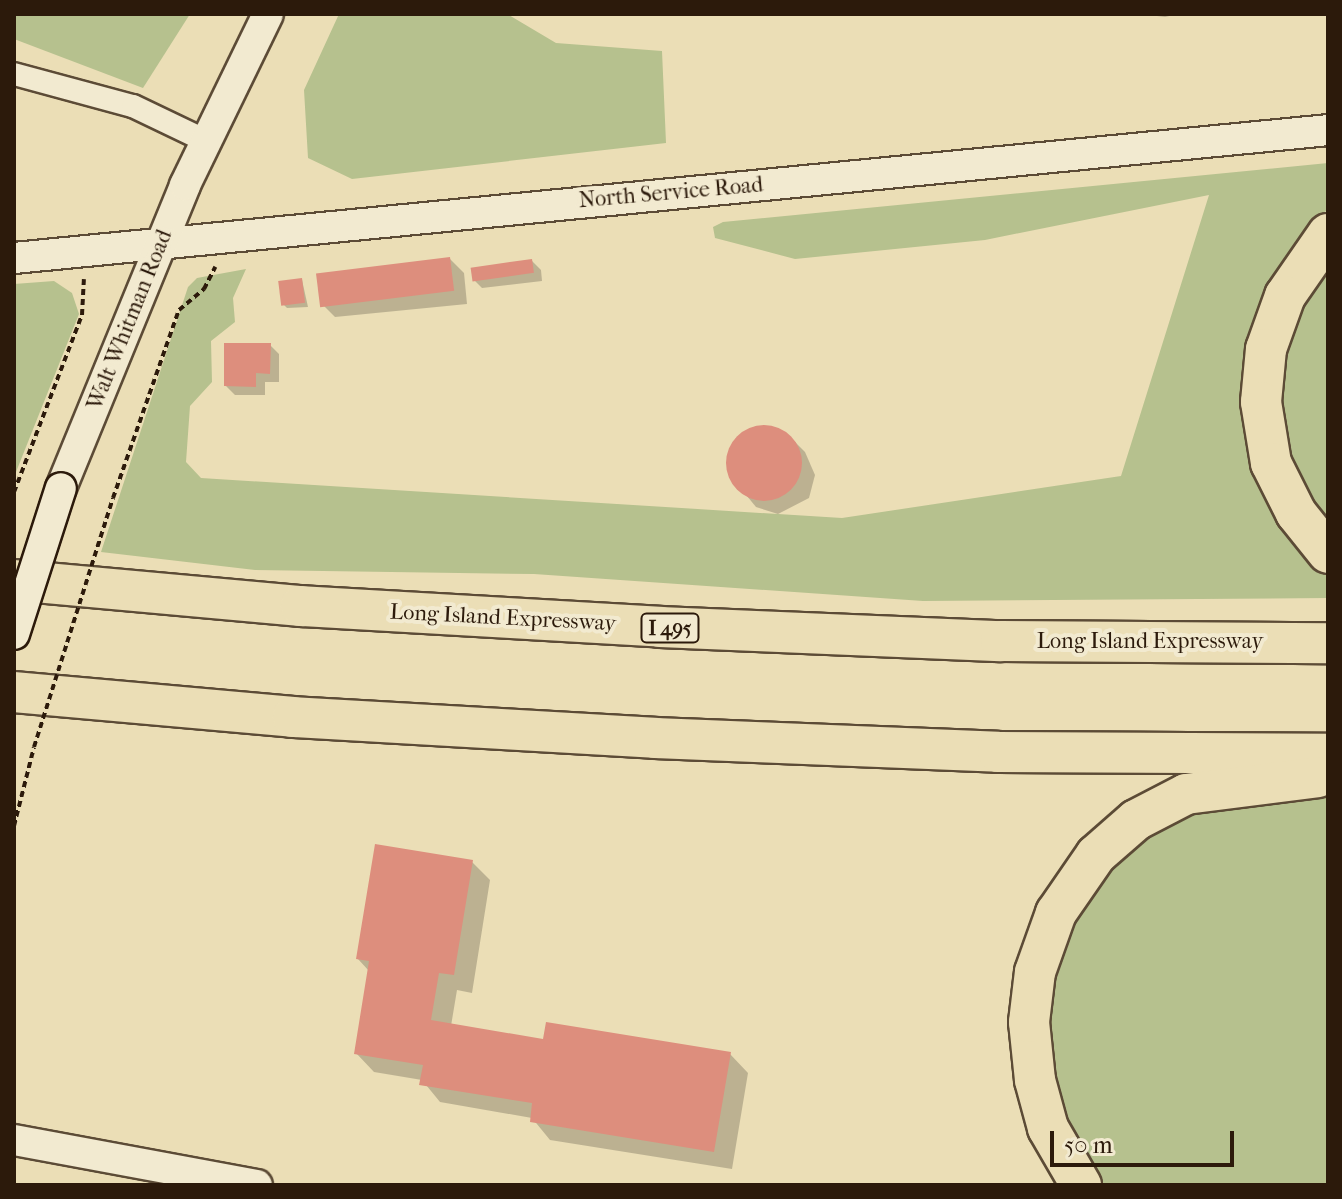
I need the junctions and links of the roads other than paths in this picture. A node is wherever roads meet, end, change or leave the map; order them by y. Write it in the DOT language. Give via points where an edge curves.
graph roads {
  1 [pos="268,14"];
  2 [pos="14,74"];
  3 [pos="1328,130"];
  4 [pos="206,141"];
  5 [pos="1328,234"];
  6 [pos="162,244"];
  7 [pos="14,258"];
  8 [pos="1328,553"];
  9 [pos="14,580"];
  10 [pos="14,634"];
  11 [pos="1328,643"];
  12 [pos="14,692"];
  13 [pos="1328,754"];
  14 [pos="1328,776"];
  15 [pos="14,1140"];
  16 [pos="257,1185"];
  17 [pos="1081,1185"];
  1 -- 4 [label="main road, Walt Whitman Road"];
  2 -- 4 [label="street" via="133,106"];
  3 -- 6 [label="main road, North Service Road"];
  4 -- 6 [label="main road, Walt Whitman Road"];
  5 -- 8 [label="highway" via="1285,296 1266,349 1261,402 1271,463 1296,513"];
  6 -- 7 [label="main road, North Service Road"];
  6 -- 10 [label="main road, Walt Whitman Road, bridge" via="61,488"];
  9 -- 11 [label="highway, Long Island Expressway / I 495" via="301,606 660,627 1001,641"];
  12 -- 13 [label="highway" via="293,717 655,738 998,752"];
  14 -- 17 [label="highway" via="1186,794 1136,820 1096,855 1056,913 1035,972 1029,1022 1035,1080 1048,1128"];
  15 -- 16 [label="main road"];
}
